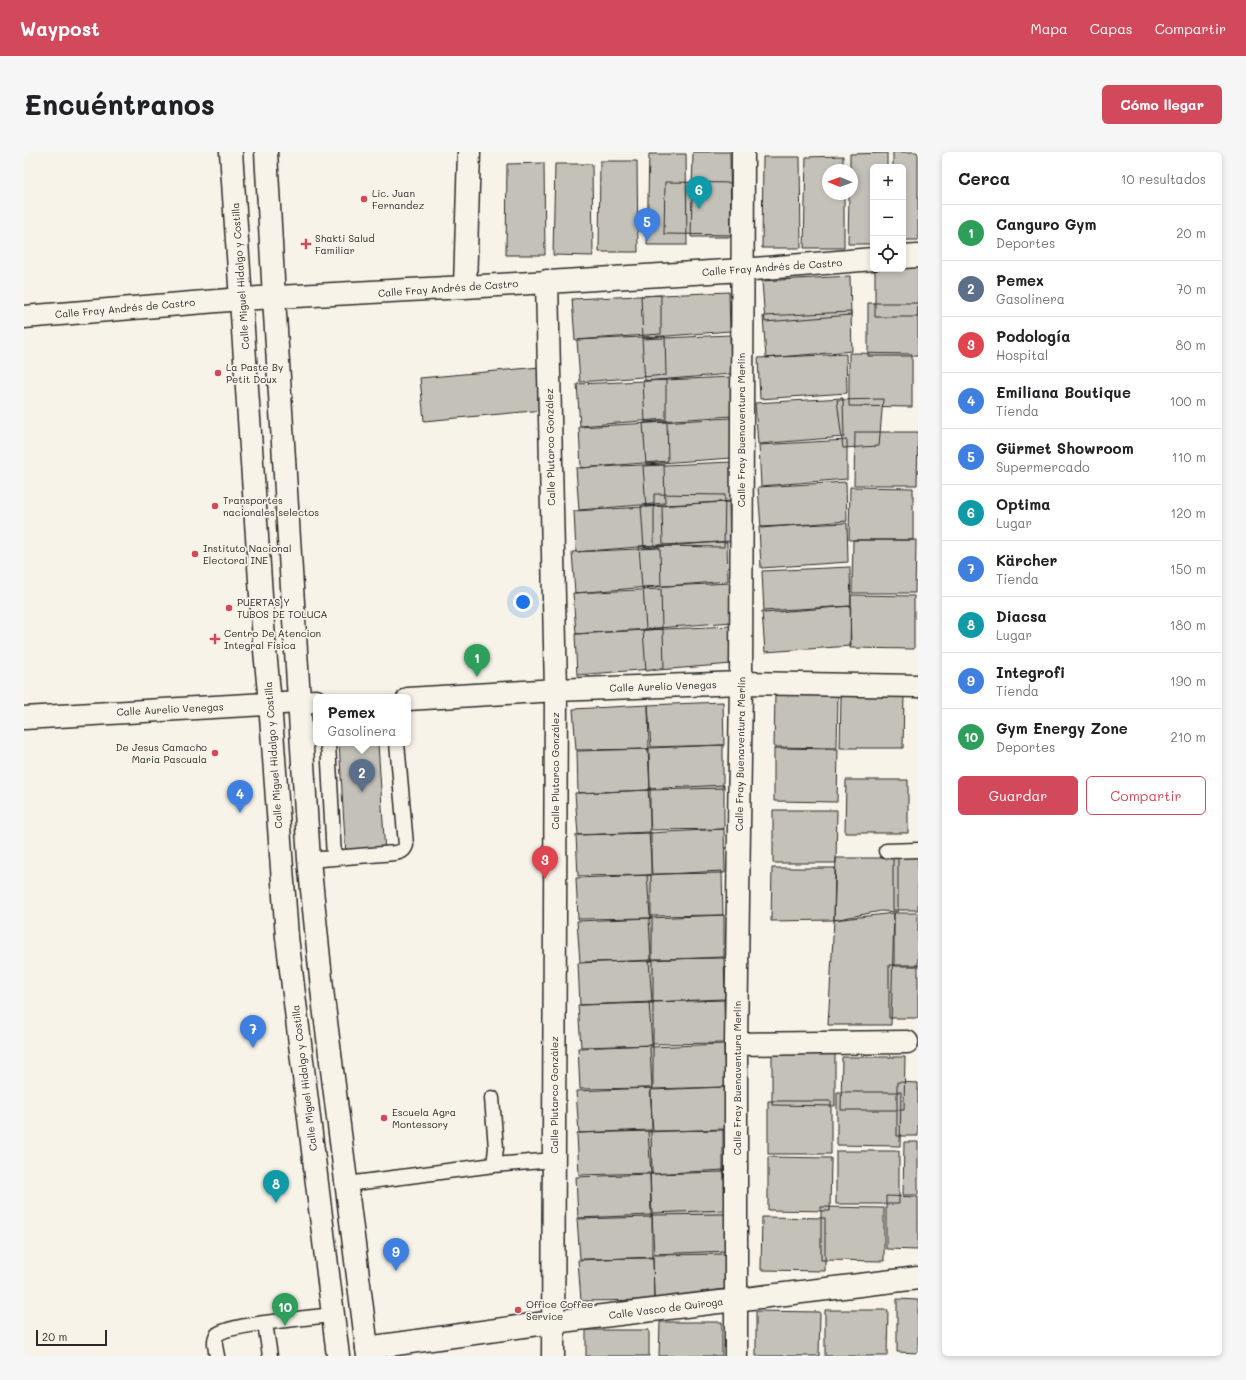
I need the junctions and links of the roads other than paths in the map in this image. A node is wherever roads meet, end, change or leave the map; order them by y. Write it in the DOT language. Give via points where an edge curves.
graph roads {
  1 [pos="232,152"];
  2 [pos="266,152"];
  3 [pos="469,152"];
  4 [pos="743,152"];
  5 [pos="918,256"];
  6 [pos="906,257"];
  7 [pos="870,259"];
  8 [pos="742,270"];
  9 [pos="547,281"];
  10 [pos="465,287"];
  11 [pos="274,298"];
  12 [pos="241,299"];
  13 [pos="24,317"];
  14 [pos="741,683"];
  15 [pos="918,686"];
  16 [pos="556,690"];
  17 [pos="411,699"];
  18 [pos="308,701"];
  19 [pos="270,703"];
  20 [pos="24,718"];
  21 [pos="328,746"];
  22 [pos="397,746"];
  23 [pos="918,850"];
  24 [pos="886,851"];
  25 [pos="334,858"];
  26 [pos="309,860"];
  27 [pos="907,1042"];
  28 [pos="736,1044"];
  29 [pos="492,1098"];
  30 [pos="554,1160"];
  31 [pos="494,1164"];
  32 [pos="347,1184"];
  33 [pos="918,1278"];
  34 [pos="736,1299"];
  35 [pos="333,1315"];
  36 [pos="553,1322"];
  37 [pos="265,1323"];
  38 [pos="368,1352"];
  39 [pos="217,1356"];
  40 [pos="270,1356"];
  41 [pos="338,1356"];
  42 [pos="553,1356"];
  43 [pos="736,1356"];
  1 -- 12 [label="street, Calle Miguel Hidalgo y Costilla"];
  2 -- 11 [label="street"];
  3 -- 10 [label="street"];
  4 -- 8 [label="street, Calle Fray Buenaventura Merlín"];
  5 -- 6 [label="street"];
  7 -- 8 [label="street, Calle Fray Andrés de Castro"];
  8 -- 9 [label="street, Calle Fray Andrés de Castro"];
  8 -- 14 [label="street, Calle Fray Buenaventura Merlín"];
  9 -- 10 [label="street, Calle Fray Andrés de Castro"];
  9 -- 16 [label="street, Calle Plutarco González"];
  10 -- 11 [label="street, Calle Fray Andrés de Castro"];
  11 -- 12 [label="street, Calle Fray Andrés de Castro"];
  11 -- 18 [label="street"];
  12 -- 13 [label="street, Calle Fray Andrés de Castro"];
  12 -- 19 [label="street, Calle Miguel Hidalgo y Costilla"];
  14 -- 15 [label="street, Calle Aurelio Venegas"];
  14 -- 16 [label="street, Calle Aurelio Venegas"];
  14 -- 28 [label="street, Calle Fray Buenaventura Merlín"];
  16 -- 17 [label="street, Calle Aurelio Venegas"];
  16 -- 30 [label="street, Calle Plutarco González"];
  18 -- 19 [label="street, Calle Aurelio Venegas"];
  18 -- 26 [label="street"];
  19 -- 20 [label="street, Calle Aurelio Venegas"];
  19 -- 35 [label="street, Calle Miguel Hidalgo y Costilla" via="287,937"];
  21 -- 25 [label="lane"];
  22 -- 25 [label="lane" via="406,845 404,849 395,853"];
  23 -- 24 [label="lane"];
  25 -- 26 [label="lane"];
  26 -- 32 [label="street" via="323,998"];
  27 -- 28 [label="street"];
  28 -- 34 [label="street, Calle Fray Buenaventura Merlín"];
  29 -- 31 [label="lane" via="496,1148"];
  30 -- 31 [label="lane"];
  30 -- 36 [label="street, Calle Plutarco González"];
  31 -- 32 [label="lane"];
  32 -- 38 [label="street"];
  33 -- 34 [label="street, Calle Vasco de Quiroga"];
  34 -- 36 [label="street, Calle Vasco de Quiroga"];
  34 -- 43 [label="street, Calle Fray Buenaventura Merlín"];
  35 -- 37 [label="lane"];
  35 -- 41 [label="street, Calle Miguel Hidalgo y Costilla"];
  36 -- 38 [label="street, Calle Vasco de Quiroga"];
  36 -- 42 [label="street, Calle Plutarco González"];
  37 -- 39 [label="lane" via="221,1332 216,1338"];
  37 -- 40 [label="lane"];
}
